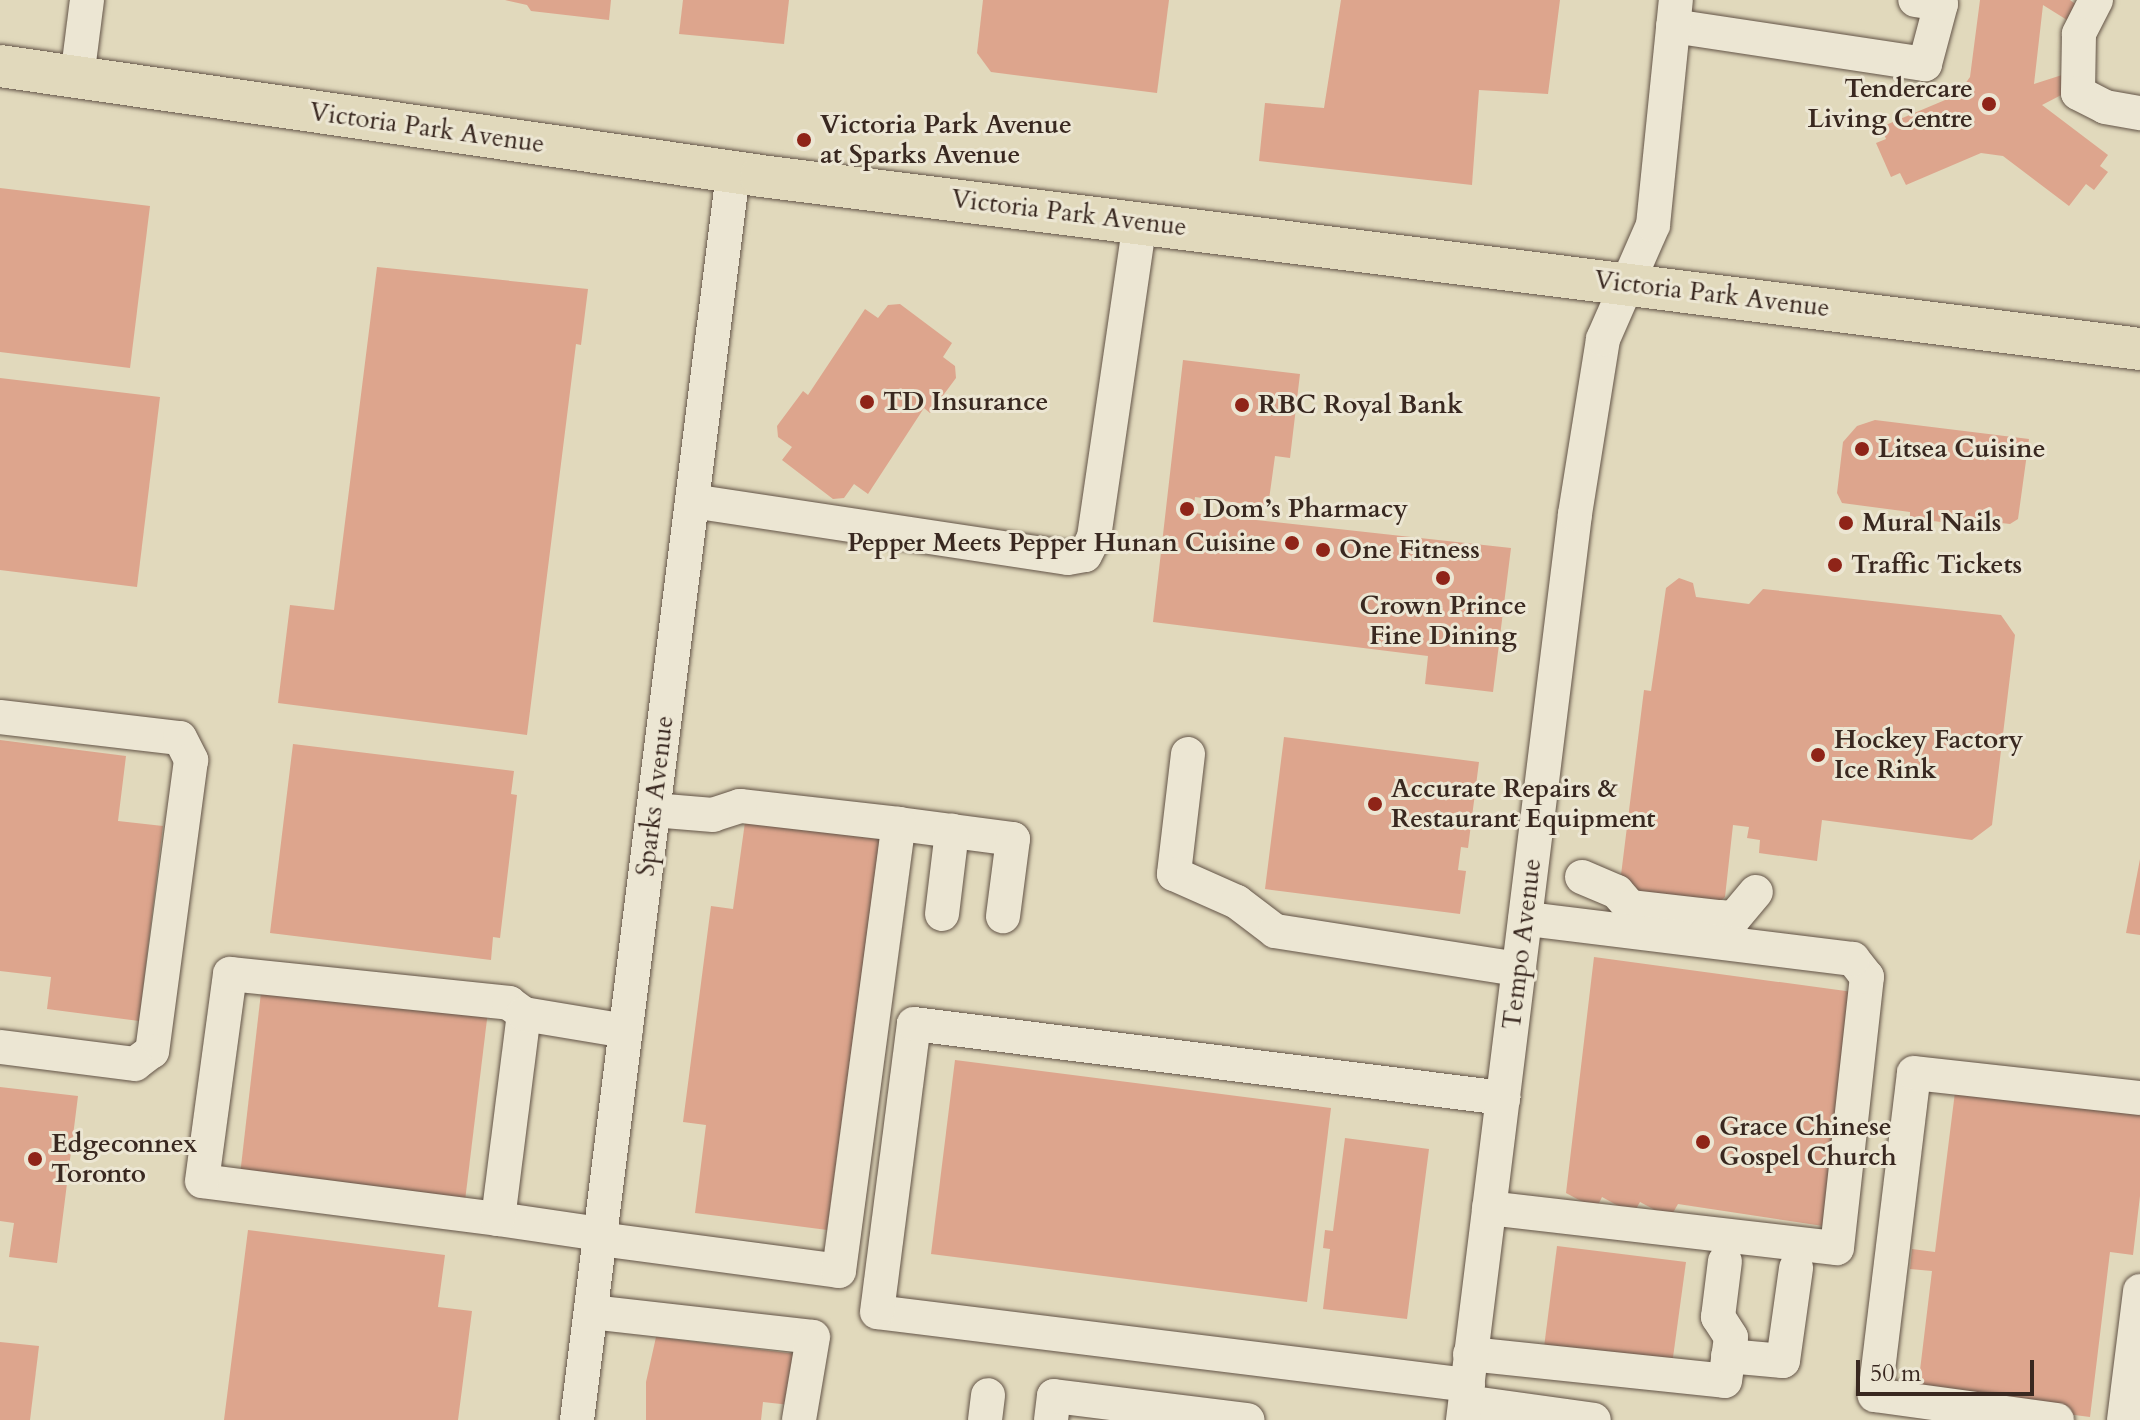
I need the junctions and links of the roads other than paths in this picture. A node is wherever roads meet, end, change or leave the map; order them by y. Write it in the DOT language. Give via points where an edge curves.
graph roads {
  1 [pos="87,0"];
  2 [pos="1915,0"];
  3 [pos="2096,0"];
  4 [pos="1674,13"];
  5 [pos="0,66"];
  6 [pos="77,78"];
  7 [pos="2140,113"];
  8 [pos="733,172"];
  9 [pos="1140,222"];
  10 [pos="1627,283"];
  11 [pos="2140,349"];
  12 [pos="692,501"];
  13 [pos="0,717"];
  14 [pos="1188,754"];
  15 [pos="653,810"];
  16 [pos="899,824"];
  17 [pos="952,831"];
  18 [pos="1582,877"];
  19 [pos="1756,892"];
  20 [pos="942,914"];
  21 [pos="1003,916"];
  22 [pos="1525,919"];
  23 [pos="1519,969"];
  24 [pos="524,1014"];
  25 [pos="601,1027"];
  26 [pos="0,1047"];
  27 [pos="1503,1098"];
  28 [pos="2140,1098"];
  29 [pos="1489,1208"];
  30 [pos="498,1219"];
  31 [pos="600,1236"];
  32 [pos="1725,1261"];
  33 [pos="1796,1268"];
  34 [pos="2140,1291"];
  35 [pos="591,1312"];
  36 [pos="1728,1356"];
  37 [pos="1467,1390"];
  38 [pos="1130,1413"];
  39 [pos="577,1420"];
  40 [pos="799,1420"];
  41 [pos="1051,1420"];
  42 [pos="1248,1420"];
  43 [pos="1594,1420"];
  44 [pos="2057,1420"];
  45 [pos="2124,1420"];
  1 -- 6 [label="street"];
  2 -- 4 [label="street" via="1941,4 1925,64"];
  3 -- 7 [label="street" via="2079,34 2078,93 2105,107"];
  4 -- 10 [label="street, Tempo Avenue" via="1653,225"];
  5 -- 6 [label="main road, Victoria Park Avenue"];
  6 -- 8 [label="main road, Victoria Park Avenue"];
  8 -- 9 [label="main road, Victoria Park Avenue"];
  8 -- 12 [label="street, Sparks Avenue"];
  9 -- 10 [label="main road, Victoria Park Avenue"];
  9 -- 12 [label="street" via="1094,537 1085,555 1068,558"];
  10 -- 11 [label="main road, Victoria Park Avenue"];
  10 -- 22 [label="street, Tempo Avenue" via="1603,339 1584,454"];
  12 -- 15 [label="street, Sparks Avenue"];
  13 -- 26 [label="street" via="180,738 191,760 152,1051 135,1064"];
  14 -- 23 [label="street" via="1174,874 1237,902 1275,931"];
  15 -- 16 [label="street" via="713,815 740,806"];
  15 -- 25 [label="street, Sparks Avenue"];
  16 -- 17 [label="street"];
  16 -- 31 [label="street" via="839,1271"];
  17 -- 20 [label="street"];
  17 -- 21 [label="street" via="1013,839"];
  18 -- 19 [label="street" via="1617,892 1630,907 1719,917 1734,918"];
  22 -- 23 [label="street, Tempo Avenue"];
  22 -- 29 [label="street" via="1853,959 1867,977 1837,1248"];
  23 -- 27 [label="street, Tempo Avenue"];
  24 -- 25 [label="street"];
  24 -- 30 [label="street"];
  24 -- 30 [label="street" via="509,1003 230,974 202,1181"];
  25 -- 31 [label="street, Sparks Avenue"];
  27 -- 29 [label="street, Tempo Avenue"];
  27 -- 37 [label="street" via="914,1024 877,1312"];
  28 -- 44 [label="street" via="1914,1073 1875,1395"];
  29 -- 37 [label="street, Tempo Avenue"];
  30 -- 31 [label="street"];
  31 -- 35 [label="street, Sparks Avenue"];
  32 -- 36 [label="street" via="1718,1317 1731,1337"];
  33 -- 36 [label="street" via="1783,1361"];
  34 -- 45 [label="street"];
  35 -- 39 [label="street, Sparks Avenue"];
  35 -- 40 [label="street" via="813,1337"];
  36 -- 37 [label="street" via="1725,1381"];
  37 -- 43 [label="street"];
  38 -- 41 [label="street" via="1054,1396"];
  38 -- 42 [label="street"];
}
